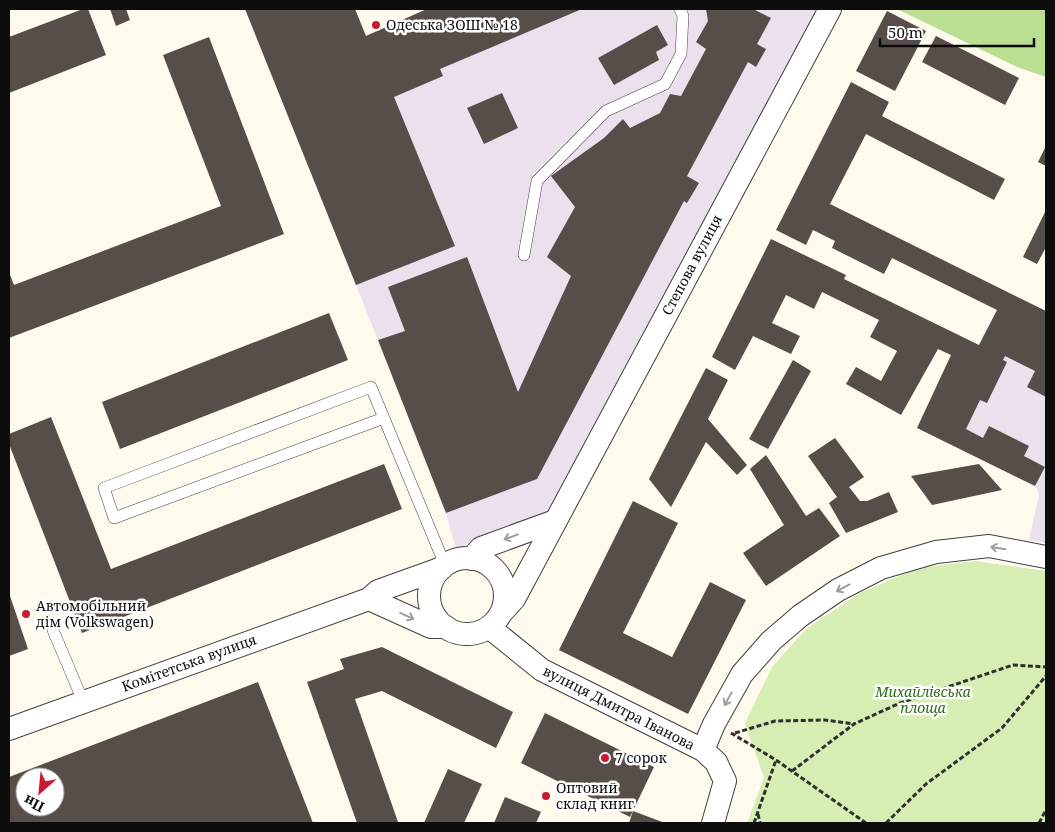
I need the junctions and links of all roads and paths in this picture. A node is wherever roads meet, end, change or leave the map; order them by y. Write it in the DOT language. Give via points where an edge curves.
graph roads {
  1 [pos="680,9"];
  2 [pos="830,9"];
  3 [pos="524,255"];
  4 [pos="384,418"];
  5 [pos="555,521"];
  6 [pos="1046,557"];
  7 [pos="471,559"];
  8 [pos="444,567"];
  9 [pos="369,599"];
  10 [pos="496,619"];
  11 [pos="446,628"];
  12 [pos="53,630"];
  13 [pos="1046,667"];
  14 [pos="1046,676"];
  15 [pos="83,701"];
  16 [pos="854,724"];
  17 [pos="9,729"];
  18 [pos="723,729"];
  19 [pos="703,750"];
  20 [pos="776,760"];
  21 [pos="792,771"];
  22 [pos="1046,810"];
  23 [pos="758,813"];
  24 [pos="712,823"];
  25 [pos="754,823"];
  26 [pos="760,823"];
  27 [pos="866,823"];
  28 [pos="886,823"];
  29 [pos="1039,823"];
  1 -- 3 [label="lane" via="684,16 680,54 665,84 606,111 537,180"];
  2 -- 5 [label="street, Степова вулиця"];
  4 -- 4 [label="lane" via="114,518 104,488 371,386"];
  4 -- 8 [label="lane"];
  5 -- 7 [label="street, one-way" via="481,548"];
  5 -- 10 [label="street, Степова вулиця" via="514,598"];
  6 -- 18 [label="street, one-way" via="989,546 936,552 881,568 838,590 771,641 742,674"];
  7 -- 8 [label="street" via="455,560"];
  7 -- 10 [label="street" via="487,564 502,579 505,589"];
  8 -- 9 [label="street, Комітетська вулиця" via="378,591"];
  8 -- 11 [label="street" via="432,582 430,603 433,614"];
  9 -- 11 [label="street, one-way" via="431,627"];
  9 -- 15 [label="street, Комітетська вулиця"];
  10 -- 11 [label="street" via="469,634 458,634"];
  10 -- 19 [label="street, вулиця Дмитра Іванова" via="542,670"];
  12 -- 15 [label="lane"];
  13 -- 16 [label="path" via="1014,665 900,703"];
  14 -- 28 [label="path" via="1002,728 926,784"];
  15 -- 17 [label="street, Комітетська вулиця"];
  16 -- 18 [label="path" via="825,720 775,721"];
  16 -- 21 [label="path"];
  18 -- 19 [label="street"];
  18 -- 20 [label="path"];
  19 -- 24 [label="street" via="716,762 725,781"];
  20 -- 21 [label="path"];
  20 -- 23 [label="path"];
  21 -- 27 [label="path"];
  22 -- 29 [label="path"];
  23 -- 25 [label="path"];
  23 -- 26 [label="path"];
}
